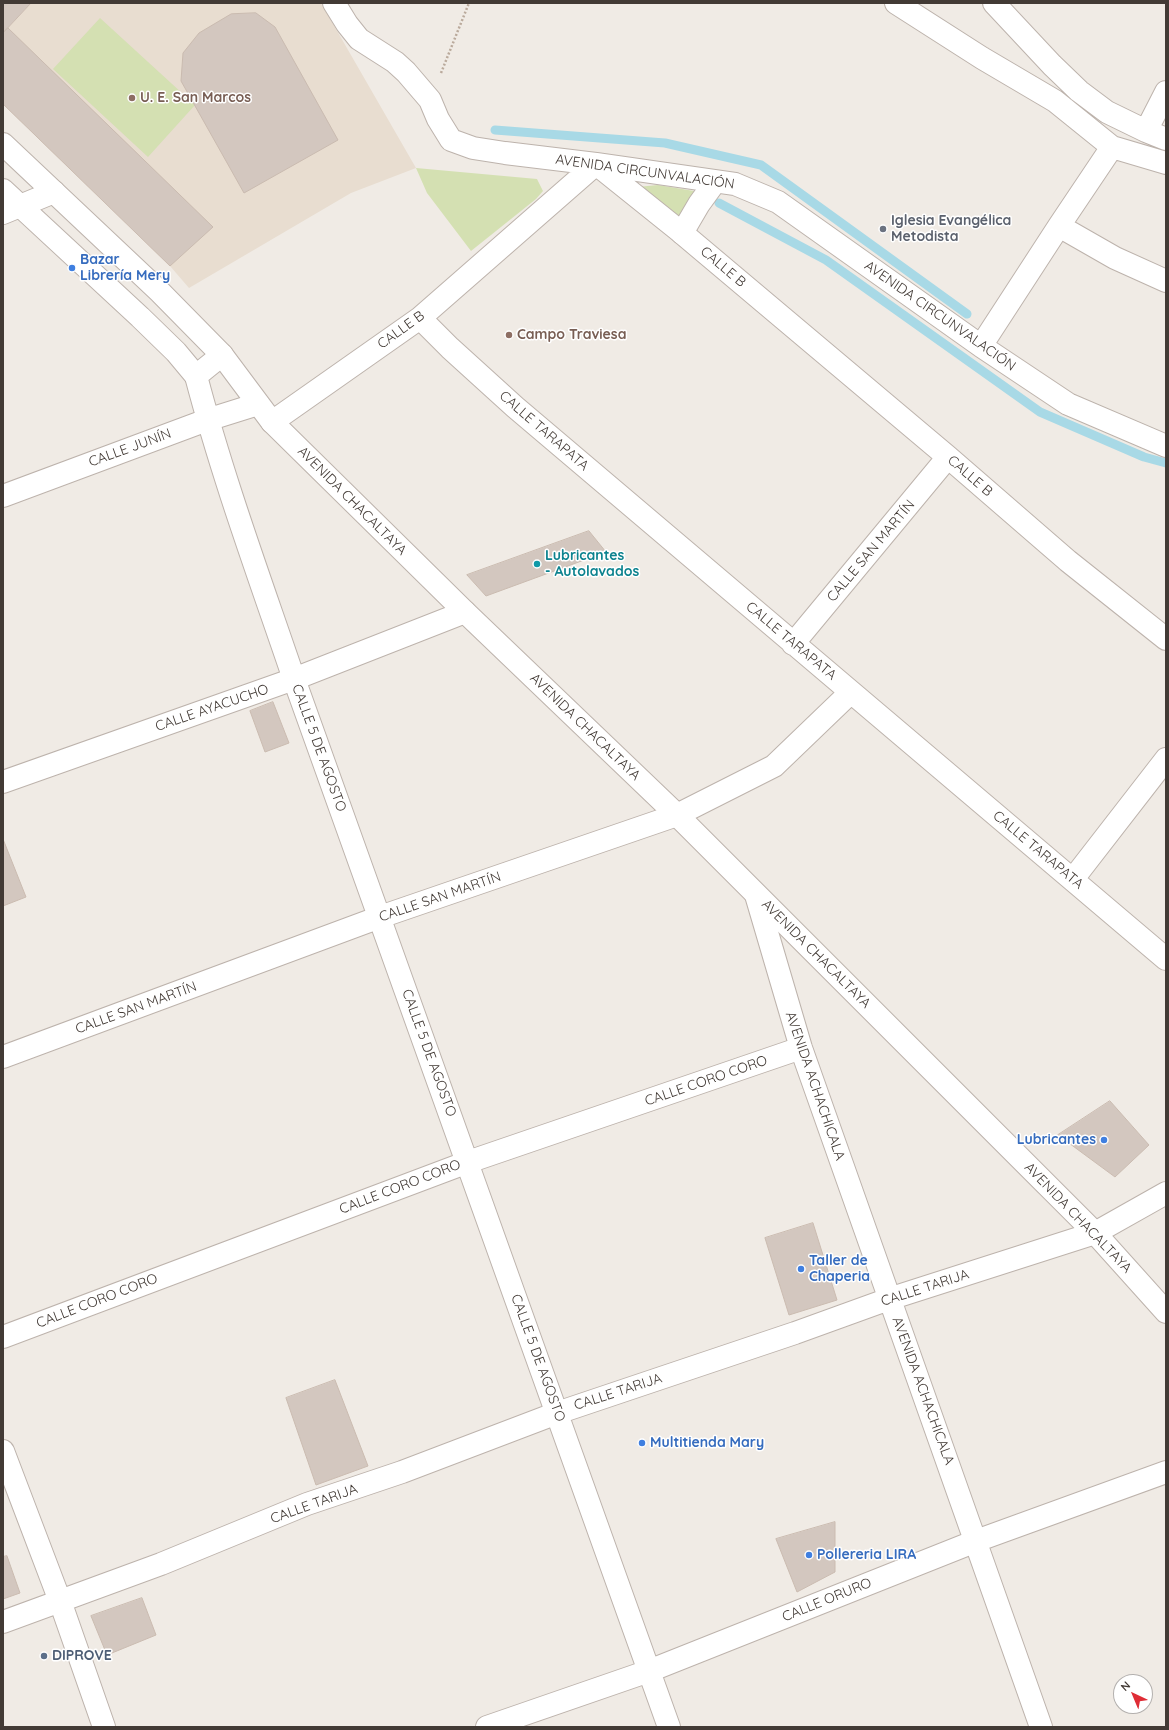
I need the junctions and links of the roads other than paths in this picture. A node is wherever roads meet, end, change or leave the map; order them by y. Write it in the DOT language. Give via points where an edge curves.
graph roads {
  1 [pos="334,3"];
  2 [pos="896,3"];
  3 [pos="994,3"];
  4 [pos="1166,92"];
  5 [pos="1146,131"];
  6 [pos="1166,139"];
  7 [pos="3,144"];
  8 [pos="1112,147"];
  9 [pos="1166,162"];
  10 [pos="596,164"];
  11 [pos="716,182"];
  12 [pos="3,190"];
  13 [pos="54,192"];
  14 [pos="12,210"];
  15 [pos="1059,226"];
  16 [pos="682,233"];
  17 [pos="1166,281"];
  18 [pos="420,318"];
  19 [pos="981,346"];
  20 [pos="222,355"];
  21 [pos="196,376"];
  22 [pos="258,404"];
  23 [pos="207,420"];
  24 [pos="272,422"];
  25 [pos="1166,446"];
  26 [pos="948,457"];
  27 [pos="3,496"];
  28 [pos="464,612"];
  29 [pos="1166,639"];
  30 [pos="793,644"];
  31 [pos="294,679"];
  32 [pos="851,692"];
  33 [pos="1166,759"];
  34 [pos="3,782"];
  35 [pos="677,815"];
  36 [pos="1073,879"];
  37 [pos="756,894"];
  38 [pos="380,917"];
  39 [pos="1166,959"];
  40 [pos="801,1048"];
  41 [pos="3,1057"];
  42 [pos="468,1162"];
  43 [pos="1166,1193"];
  44 [pos="1095,1233"];
  45 [pos="890,1299"];
  46 [pos="1166,1312"];
  47 [pos="3,1337"];
  48 [pos="557,1413"];
  49 [pos="3,1451"];
  50 [pos="1166,1472"];
  51 [pos="976,1541"];
  52 [pos="60,1601"];
  53 [pos="3,1622"];
  54 [pos="649,1670"];
  55 [pos="104,1727"];
  56 [pos="487,1727"];
  57 [pos="669,1727"];
  58 [pos="1041,1727"];
  1 -- 10 [label="street, AVENIDA CIRCUNVALACIÓN" via="359,38 406,72 430,100 451,140 473,148"];
  2 -- 8 [label="street" via="1055,101"];
  3 -- 5 [label="street" via="1079,91 1107,112"];
  4 -- 5 [label="street"];
  5 -- 6 [label="street"];
  7 -- 13 [label="street, AVENIDA CHACALTAYA"];
  8 -- 9 [label="street"];
  8 -- 15 [label="street"];
  10 -- 11 [label="street, AVENIDA CIRCUNVALACIÓN"];
  10 -- 16 [label="street, CALLE B"];
  10 -- 18 [label="street, CALLE B"];
  11 -- 16 [label="street"];
  11 -- 19 [label="street, AVENIDA CIRCUNVALACIÓN" via="735,184 778,202"];
  12 -- 14 [label="street"];
  13 -- 14 [label="street"];
  13 -- 20 [label="street, AVENIDA CHACALTAYA" via="160,292"];
  14 -- 21 [label="street" via="140,317 176,352"];
  15 -- 17 [label="street" via="1115,258"];
  15 -- 19 [label="street"];
  16 -- 26 [label="street, CALLE B"];
  18 -- 24 [label="street, CALLE B"];
  18 -- 30 [label="street, CALLE TARAPATA" via="515,407"];
  19 -- 25 [label="street, AVENIDA CIRCUNVALACIÓN" via="1068,404"];
  20 -- 21 [label="street"];
  20 -- 22 [label="street, AVENIDA CHACALTAYA"];
  21 -- 23 [label="street, CALLE 5 DE AGOSTO"];
  22 -- 23 [label="street, CALLE JUNÍN"];
  22 -- 24 [label="street, AVENIDA CHACALTAYA"];
  23 -- 27 [label="street, CALLE JUNÍN"];
  23 -- 31 [label="street, CALLE 5 DE AGOSTO"];
  24 -- 28 [label="street, AVENIDA CHACALTAYA"];
  26 -- 29 [label="street, CALLE B" via="1068,561"];
  26 -- 30 [label="street, CALLE SAN MARTÍN"];
  28 -- 31 [label="street, CALLE AYACUCHO"];
  28 -- 35 [label="street, AVENIDA CHACALTAYA"];
  30 -- 32 [label="street, CALLE TARAPATA"];
  31 -- 34 [label="street, CALLE AYACUCHO"];
  31 -- 38 [label="street, CALLE 5 DE AGOSTO"];
  32 -- 35 [label="street, CALLE SAN MARTÍN" via="774,766"];
  32 -- 36 [label="street, CALLE TARAPATA"];
  33 -- 36 [label="street"];
  35 -- 37 [label="street, AVENIDA CHACALTAYA"];
  35 -- 38 [label="street, CALLE SAN MARTÍN"];
  36 -- 39 [label="street, CALLE TARAPATA"];
  37 -- 40 [label="street, AVENIDA ACHACHICALA"];
  37 -- 44 [label="street, AVENIDA CHACALTAYA"];
  38 -- 41 [label="street, CALLE SAN MARTÍN"];
  38 -- 42 [label="street, CALLE 5 DE AGOSTO"];
  40 -- 42 [label="street, CALLE CORO CORO"];
  40 -- 45 [label="street, AVENIDA ACHACHICALA"];
  42 -- 47 [label="street, CALLE CORO CORO"];
  42 -- 48 [label="street, CALLE 5 DE AGOSTO"];
  43 -- 44 [label="street, CALLE TARIJA"];
  44 -- 45 [label="street, CALLE TARIJA"];
  44 -- 46 [label="street, AVENIDA CHACALTAYA"];
  45 -- 48 [label="street, CALLE TARIJA"];
  45 -- 51 [label="street, AVENIDA ACHACHICALA"];
  48 -- 52 [label="street, CALLE TARIJA" via="402,1472 307,1504 161,1564"];
  48 -- 54 [label="street, CALLE 5 DE AGOSTO"];
  49 -- 52 [label="street"];
  50 -- 51 [label="street, CALLE ORURO"];
  51 -- 54 [label="street, CALLE ORURO"];
  51 -- 58 [label="street, AVENIDA ACHACHICALA"];
  52 -- 53 [label="street, CALLE TARIJA"];
  52 -- 55 [label="street"];
  54 -- 56 [label="street, CALLE ORURO"];
  54 -- 57 [label="street, CALLE 5 DE AGOSTO"];
}
